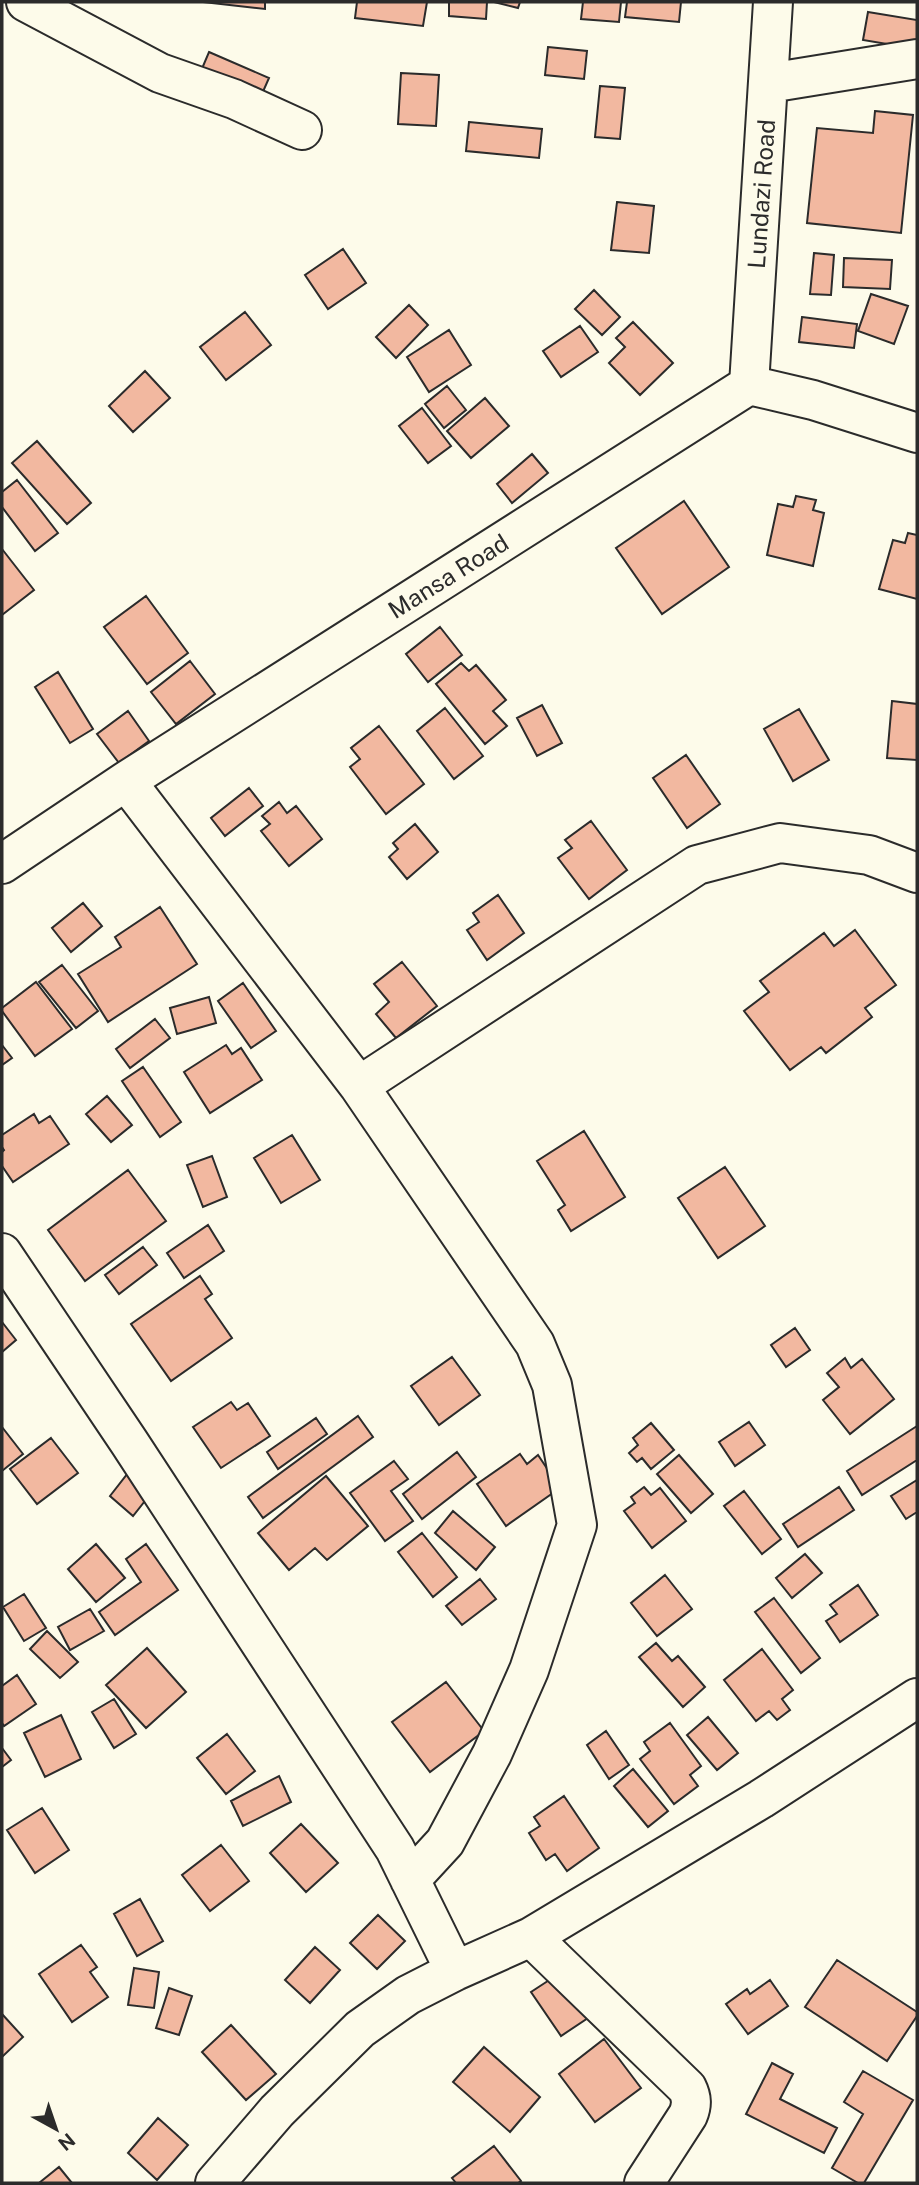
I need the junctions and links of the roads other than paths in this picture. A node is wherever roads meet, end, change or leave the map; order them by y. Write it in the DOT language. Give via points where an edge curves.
graph roads {
  1 [pos="26,2"];
  2 [pos="773,2"];
  3 [pos="917,60"];
  4 [pos="769,83"];
  5 [pos="302,130"];
  6 [pos="749,385"];
  7 [pos="917,433"];
  8 [pos="126,781"];
  9 [pos="2,864"];
  10 [pos="917,873"];
  11 [pos="359,1086"];
  12 [pos="2,1253"];
  13 [pos="917,1698"];
  14 [pos="410,1880"];
  15 [pos="531,1937"];
  16 [pos="455,1971"];
  17 [pos="215,2183"];
  18 [pos="644,2183"];
  1 -- 5 [label="street" via="160,73"];
  2 -- 4 [label="street, Lundazi Road"];
  3 -- 4 [label="street"];
  4 -- 6 [label="street, Lundazi Road"];
  6 -- 7 [label="street"];
  6 -- 8 [label="street, Mansa Road"];
  8 -- 9 [label="street, Mansa Road"];
  8 -- 11 [label="street"];
  10 -- 11 [label="street" via="870,855 780,843 697,865"];
  11 -- 14 [label="street" via="535,1344 552,1385 577,1525 529,1670 492,1754 445,1842"];
  12 -- 14 [label="street"];
  13 -- 15 [label="street" via="761,1799"];
  14 -- 16 [label="street"];
  15 -- 16 [label="street"];
  15 -- 18 [label="street" via="691,2095 688,2115"];
  16 -- 17 [label="street" via="408,1995 360,2029 277,2111"];
}
